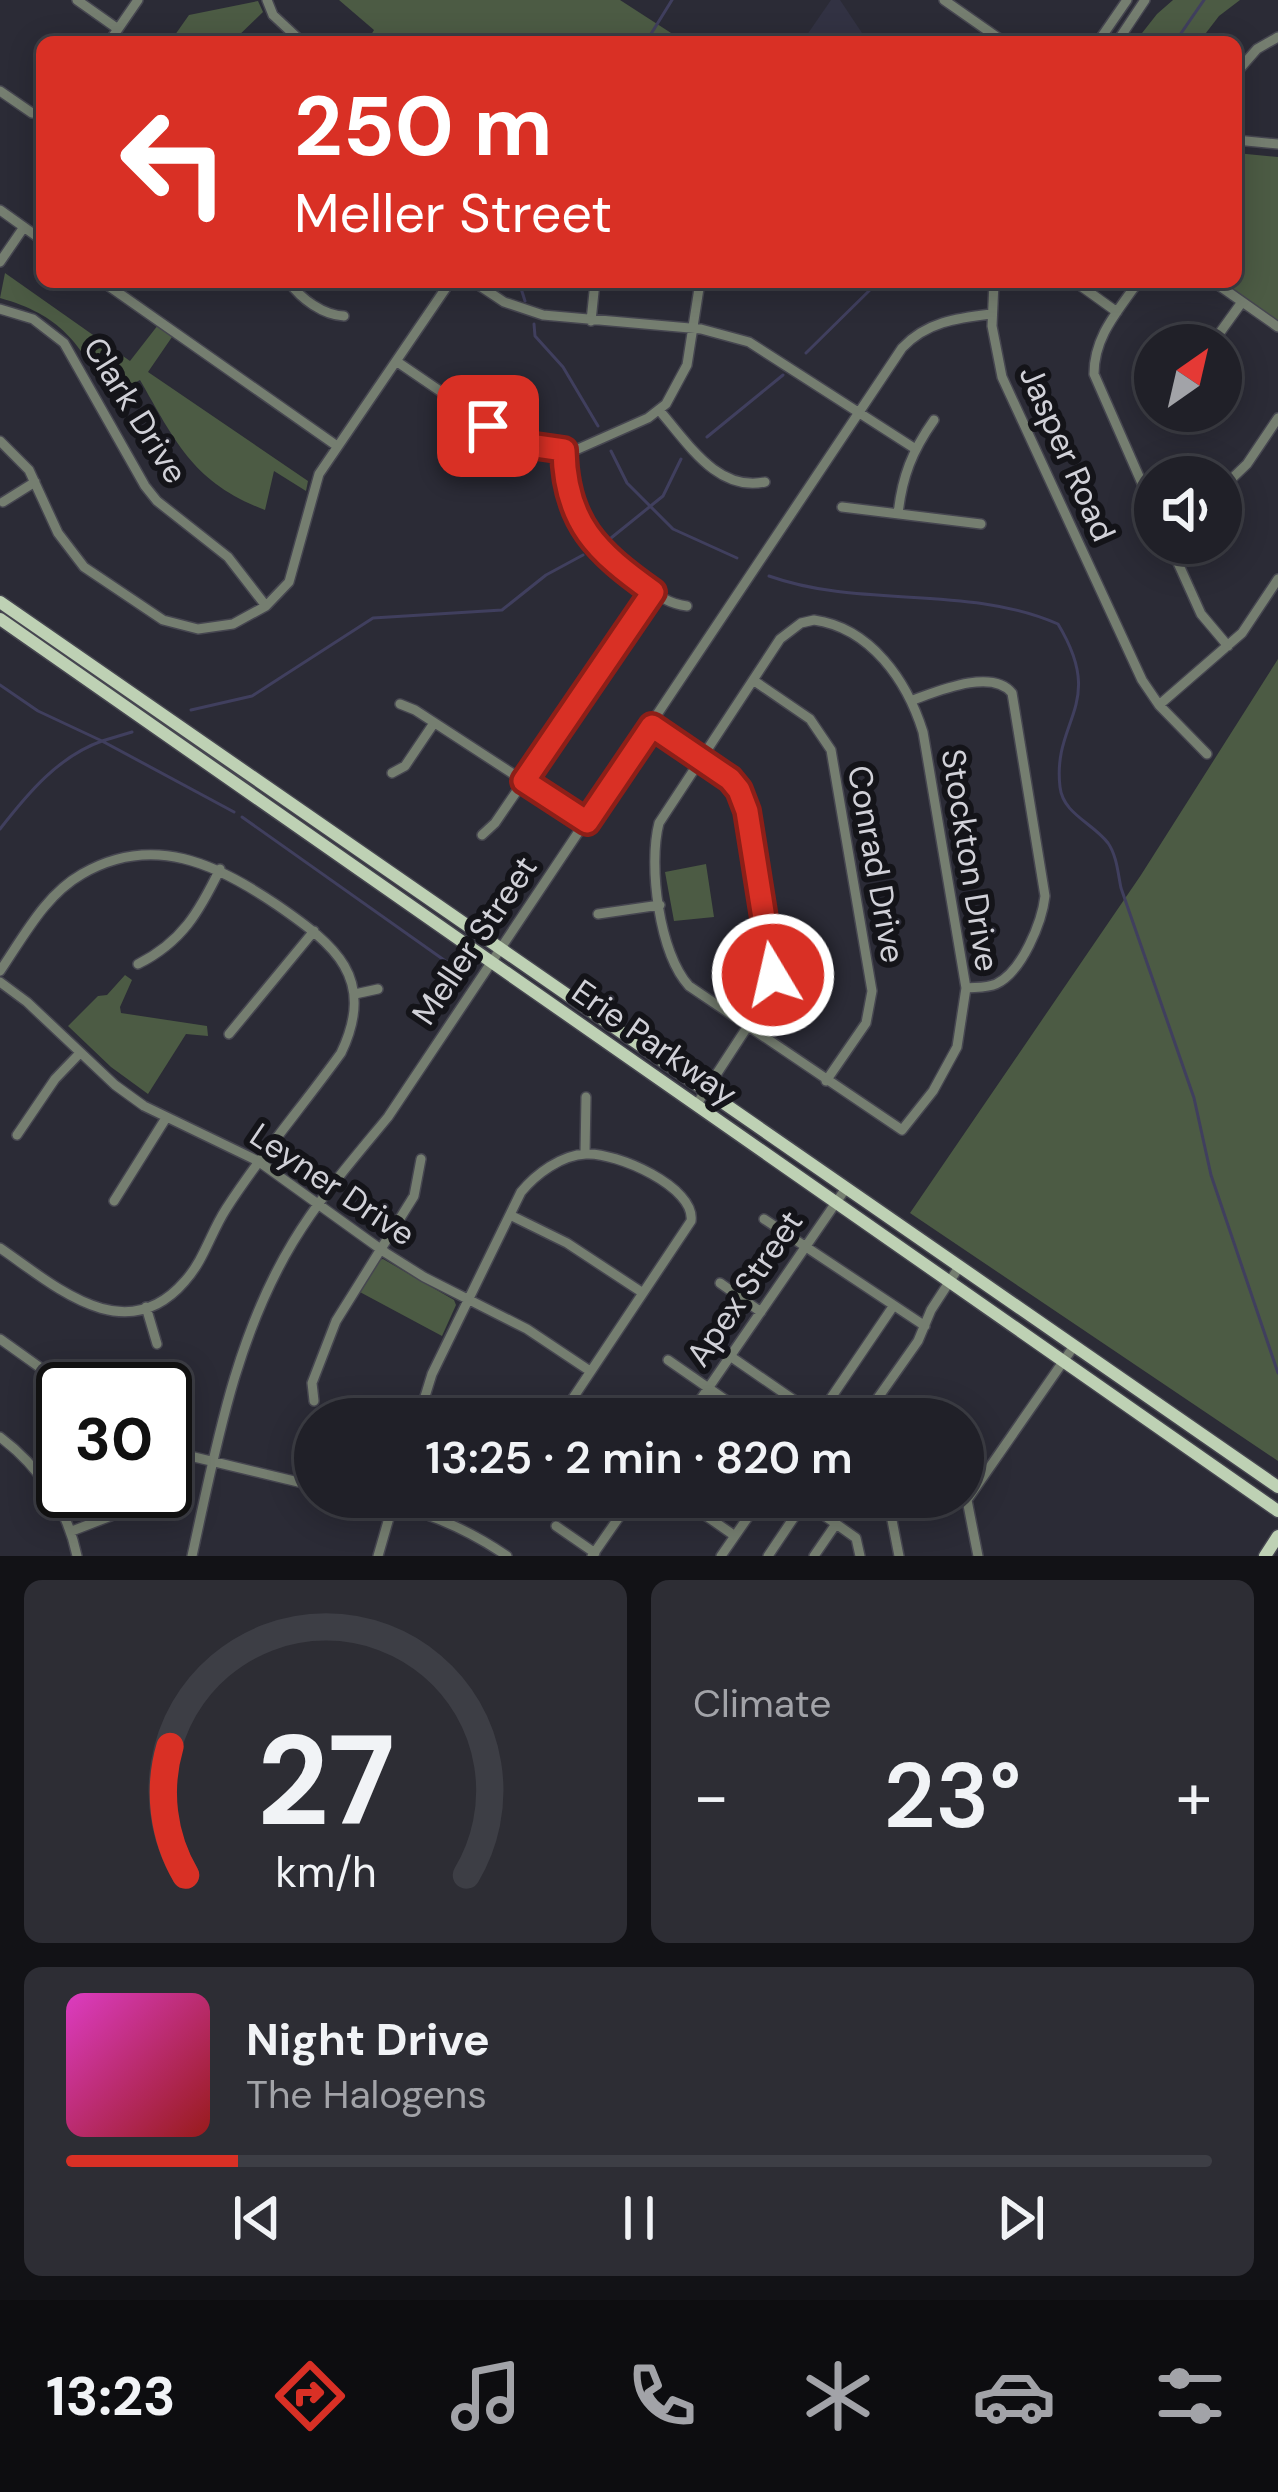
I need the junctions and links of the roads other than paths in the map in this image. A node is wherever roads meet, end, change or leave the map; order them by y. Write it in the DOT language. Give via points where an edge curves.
graph roads {
  1 [pos="77,0"];
  2 [pos="138,0"];
  3 [pos="267,0"];
  4 [pos="944,0"];
  5 [pos="1126,0"];
  6 [pos="1145,0"];
  7 [pos="118,29"];
  8 [pos="113,36"];
  9 [pos="296,36"];
  10 [pos="995,36"];
  11 [pos="1102,36"];
  12 [pos="1121,36"];
  13 [pos="1278,37"];
  14 [pos="1242,65"];
  15 [pos="0,91"];
  16 [pos="36,113"];
  17 [pos="1242,141"];
  18 [pos="1278,144"];
  19 [pos="0,210"];
  20 [pos="24,227"];
  21 [pos="36,235"];
  22 [pos="0,262"];
  23 [pos="112,288"];
  24 [pos="296,288"];
  25 [pos="446,288"];
  26 [pos="485,288"];
  27 [pos="594,288"];
  28 [pos="699,288"];
  29 [pos="993,288"];
  30 [pos="1084,288"];
  31 [pos="1134,288"];
  32 [pos="1222,288"];
  33 [pos="1242,302"];
  34 [pos="0,309"];
  35 [pos="1117,312"];
  36 [pos="991,314"];
  37 [pos="344,316"];
  38 [pos="591,321"];
  39 [pos="1226,324"];
  40 [pos="1278,327"];
  41 [pos="691,328"];
  42 [pos="396,361"];
  43 [pos="659,410"];
  44 [pos="859,412"];
  45 [pos="1278,418"];
  46 [pos="934,420"];
  47 [pos="0,441"];
  48 [pos="337,446"];
  49 [pos="914,448"];
  50 [pos="564,450"];
  51 [pos="1134,465"];
  52 [pos="1242,469"];
  53 [pos="35,482"];
  54 [pos="766,482"];
  55 [pos="3,502"];
  56 [pos="842,507"];
  57 [pos="898,514"];
  58 [pos="981,524"];
  59 [pos="1179,564"];
  60 [pos="1278,579"];
  61 [pos="653,592"];
  62 [pos="0,602"];
  63 [pos="266,606"];
  64 [pos="688,606"];
  65 [pos="0,619"];
  66 [pos="1228,646"];
  67 [pos="753,680"];
  68 [pos="913,700"];
  69 [pos="400,704"];
  70 [pos="1159,705"];
  71 [pos="434,722"];
  72 [pos="652,726"];
  73 [pos="1207,754"];
  74 [pos="700,758"];
  75 [pos="392,773"];
  76 [pos="524,781"];
  77 [pos="587,822"];
  78 [pos="482,835"];
  79 [pos="220,869"];
  80 [pos="660,905"];
  81 [pos="598,914"];
  82 [pos="314,931"];
  83 [pos="496,955"];
  84 [pos="138,964"];
  85 [pos="0,971"];
  86 [pos="0,982"];
  87 [pos="965,988"];
  88 [pos="378,989"];
  89 [pos="355,994"];
  90 [pos="749,1028"];
  91 [pos="229,1034"];
  92 [pos="79,1054"];
  93 [pos="826,1081"];
  94 [pos="586,1097"];
  95 [pos="701,1098"];
  96 [pos="166,1118"];
  97 [pos="17,1135"];
  98 [pos="585,1154"];
  99 [pos="421,1160"];
  100 [pos="258,1161"];
  101 [pos="846,1188"];
  102 [pos="114,1201"];
  103 [pos="836,1201"];
  104 [pos="318,1203"];
  105 [pos="510,1215"];
  106 [pos="764,1219"];
  107 [pos="806,1247"];
  108 [pos="379,1249"];
  109 [pos="2,1253"];
  110 [pos="959,1267"];
  111 [pos="949,1281"];
  112 [pos="720,1283"];
  113 [pos="643,1293"];
  114 [pos="467,1299"];
  115 [pos="146,1307"];
  116 [pos="892,1308"];
  117 [pos="761,1312"];
  118 [pos="925,1326"];
  119 [pos="0,1340"];
  120 [pos="157,1344"];
  121 [pos="1074,1346"];
  122 [pos="730,1356"];
  123 [pos="668,1360"];
  124 [pos="1062,1362"];
  125 [pos="36,1365"];
  126 [pos="590,1372"];
  127 [pos="708,1388"];
  128 [pos="314,1398"];
  129 [pos="425,1398"];
  130 [pos="573,1398"];
  131 [pos="701,1398"];
  132 [pos="723,1398"];
  133 [pos="791,1398"];
  134 [pos="833,1398"];
  135 [pos="877,1398"];
  136 [pos="0,1436"];
  137 [pos="192,1457"];
  138 [pos="212,1462"];
  139 [pos="984,1475"];
  140 [pos="294,1481"];
  141 [pos="1278,1487"];
  142 [pos="1278,1511"];
  143 [pos="106,1518"];
  144 [pos="389,1518"];
  145 [pos="437,1518"];
  146 [pos="619,1518"];
  147 [pos="709,1518"];
  148 [pos="747,1518"];
  149 [pos="792,1518"];
  150 [pos="828,1518"];
  151 [pos="892,1518"];
  152 [pos="971,1518"];
  153 [pos="836,1524"];
  154 [pos="556,1526"];
  155 [pos="72,1531"];
  156 [pos="735,1536"];
  157 [pos="1278,1536"];
  158 [pos="595,1555"];
  159 [pos="77,1556"];
  160 [pos="192,1556"];
  161 [pos="378,1556"];
  162 [pos="507,1556"];
  163 [pos="721,1556"];
  164 [pos="768,1556"];
  165 [pos="814,1556"];
  166 [pos="860,1556"];
  167 [pos="899,1556"];
  168 [pos="979,1556"];
  169 [pos="1265,1556"];
  1 -- 7 [label="street"];
  2 -- 7 [label="street"];
  3 -- 9 [label="street"];
  4 -- 10 [label="street"];
  5 -- 11 [label="street"];
  6 -- 12 [label="street"];
  7 -- 8 [label="street"];
  13 -- 14 [label="street"];
  15 -- 16 [label="street"];
  17 -- 18 [label="street"];
  19 -- 20 [label="street"];
  20 -- 21 [label="street"];
  20 -- 22 [label="street"];
  23 -- 48 [label="street"];
  24 -- 37 [label="street" via="329,316"];
  25 -- 42 [label="street"];
  26 -- 38 [label="street" via="518,309"];
  27 -- 38 [label="street"];
  28 -- 41 [label="street"];
  29 -- 36 [label="street, Jasper Road"];
  30 -- 35 [label="street"];
  31 -- 35 [label="street"];
  32 -- 33 [label="street"];
  33 -- 39 [label="street"];
  33 -- 40 [label="street"];
  34 -- 63 [label="street, Clark Drive" via="64,343 157,502 229,557"];
  35 -- 51 [label="street" via="1094,352 1094,374"];
  36 -- 44 [label="street, Meller Street" via="953,319 911,338"];
  36 -- 70 [label="street, Jasper Road" via="1011,399"];
  38 -- 41 [label="street"];
  41 -- 43 [label="street" via="687,365"];
  41 -- 44 [label="street" via="749,341"];
  42 -- 48 [label="street"];
  42 -- 50 [label="street" via="506,436"];
  43 -- 50 [label="street" via="602,441"];
  43 -- 54 [label="street" via="719,474"];
  44 -- 49 [label="street"];
  44 -- 72 [label="street, Meller Street"];
  45 -- 52 [label="street"];
  46 -- 49 [label="street"];
  47 -- 53 [label="street"];
  48 -- 63 [label="street" via="319,474 296,566"];
  49 -- 57 [label="street"];
  50 -- 61 [label="street" via="568,496 587,535"];
  53 -- 55 [label="street"];
  53 -- 63 [label="street" via="84,567 163,620 215,628"];
  56 -- 57 [label="street"];
  57 -- 58 [label="street"];
  59 -- 66 [label="street"];
  60 -- 66 [label="street"];
  61 -- 64 [label="street"];
  61 -- 76 [label="street"];
  62 -- 83 [label="main road, Erie Parkway"];
  65 -- 83 [label="main road, Erie Parkway"];
  66 -- 70 [label="street"];
  67 -- 68 [label="street, Stockton Drive" via="786,632 828,622 881,656"];
  67 -- 74 [label="street"];
  67 -- 93 [label="street, Conrad Drive" via="810,719 830,750 872,991 866,1023"];
  68 -- 87 [label="street, Stockton Drive"];
  68 -- 87 [label="street" via="993,681 1012,693 1043,913 1009,974 993,986"];
  69 -- 71 [label="street"];
  70 -- 73 [label="street, Jasper Road"];
  71 -- 75 [label="street"];
  71 -- 76 [label="street"];
  72 -- 74 [label="street"];
  72 -- 77 [label="street, Meller Street"];
  74 -- 80 [label="street" via="659,823"];
  74 -- 90 [label="street" via="730,779 747,811 773,975"];
  76 -- 77 [label="street"];
  76 -- 78 [label="street"];
  77 -- 83 [label="street, Meller Street"];
  79 -- 82 [label="street"];
  79 -- 84 [label="street" via="192,923"];
  79 -- 85 [label="street" via="160,853 84,873 44,907"];
  80 -- 81 [label="street"];
  80 -- 90 [label="street" via="677,973"];
  82 -- 89 [label="street" via="338,953"];
  82 -- 91 [label="street"];
  83 -- 95 [label="main road, Erie Parkway"];
  83 -- 104 [label="street, Meller Street" via="388,1117"];
  86 -- 92 [label="street, Leyner Drive"];
  87 -- 93 [label="street, Stockton Drive" via="957,1047 902,1130"];
  88 -- 89 [label="street"];
  89 -- 100 [label="street" via="341,1053"];
  90 -- 93 [label="street"];
  90 -- 95 [label="street"];
  92 -- 96 [label="street, Leyner Drive"];
  92 -- 97 [label="street"];
  94 -- 98 [label="street"];
  95 -- 101 [label="main road, Erie Parkway"];
  95 -- 103 [label="main road, Erie Parkway"];
  96 -- 100 [label="street, Leyner Drive"];
  96 -- 102 [label="street"];
  98 -- 105 [label="street" via="532,1178"];
  98 -- 113 [label="street" via="637,1166 692,1209"];
  99 -- 108 [label="street" via="414,1196"];
  100 -- 104 [label="street, Leyner Drive"];
  100 -- 115 [label="street" via="186,1280"];
  101 -- 103 [label="street, Apex Street"];
  101 -- 110 [label="main road, Erie Parkway"];
  103 -- 107 [label="street, Apex Street"];
  103 -- 111 [label="main road, Erie Parkway"];
  104 -- 108 [label="street, Leyner Drive"];
  104 -- 138 [label="street, Meller Street" via="249,1329"];
  105 -- 113 [label="street"];
  105 -- 114 [label="street"];
  106 -- 107 [label="street"];
  107 -- 116 [label="street"];
  107 -- 117 [label="street, Apex Street"];
  108 -- 114 [label="street, Leyner Drive"];
  108 -- 128 [label="street" via="336,1321"];
  109 -- 115 [label="street" via="89,1307"];
  110 -- 111 [label="street"];
  110 -- 121 [label="main road, Erie Parkway"];
  111 -- 118 [label="street"];
  111 -- 124 [label="main road, Erie Parkway"];
  112 -- 117 [label="street"];
  113 -- 126 [label="street"];
  114 -- 126 [label="street, Leyner Drive"];
  114 -- 129 [label="street"];
  115 -- 120 [label="street"];
  116 -- 118 [label="street"];
  116 -- 134 [label="street"];
  117 -- 122 [label="street, Apex Street"];
  118 -- 135 [label="street"];
  119 -- 125 [label="street"];
  121 -- 124 [label="street"];
  121 -- 141 [label="main road, Erie Parkway"];
  122 -- 127 [label="street, Apex Street"];
  122 -- 133 [label="street"];
  123 -- 127 [label="street"];
  124 -- 139 [label="street"];
  124 -- 142 [label="main road, Erie Parkway"];
  126 -- 130 [label="street"];
  127 -- 131 [label="street, Apex Street"];
  127 -- 132 [label="street"];
  136 -- 155 [label="street" via="43,1479"];
  137 -- 138 [label="street"];
  138 -- 140 [label="street"];
  138 -- 160 [label="street, Meller Street"];
  143 -- 155 [label="street"];
  144 -- 161 [label="street"];
  145 -- 162 [label="street"];
  146 -- 158 [label="street"];
  147 -- 156 [label="street"];
  148 -- 156 [label="street"];
  149 -- 164 [label="street"];
  150 -- 153 [label="street"];
  151 -- 167 [label="street"];
  152 -- 168 [label="street"];
  153 -- 165 [label="street"];
  153 -- 166 [label="street" via="856,1538"];
  154 -- 158 [label="street"];
  155 -- 159 [label="street"];
  156 -- 163 [label="street"];
  157 -- 169 [label="main road"];
}
